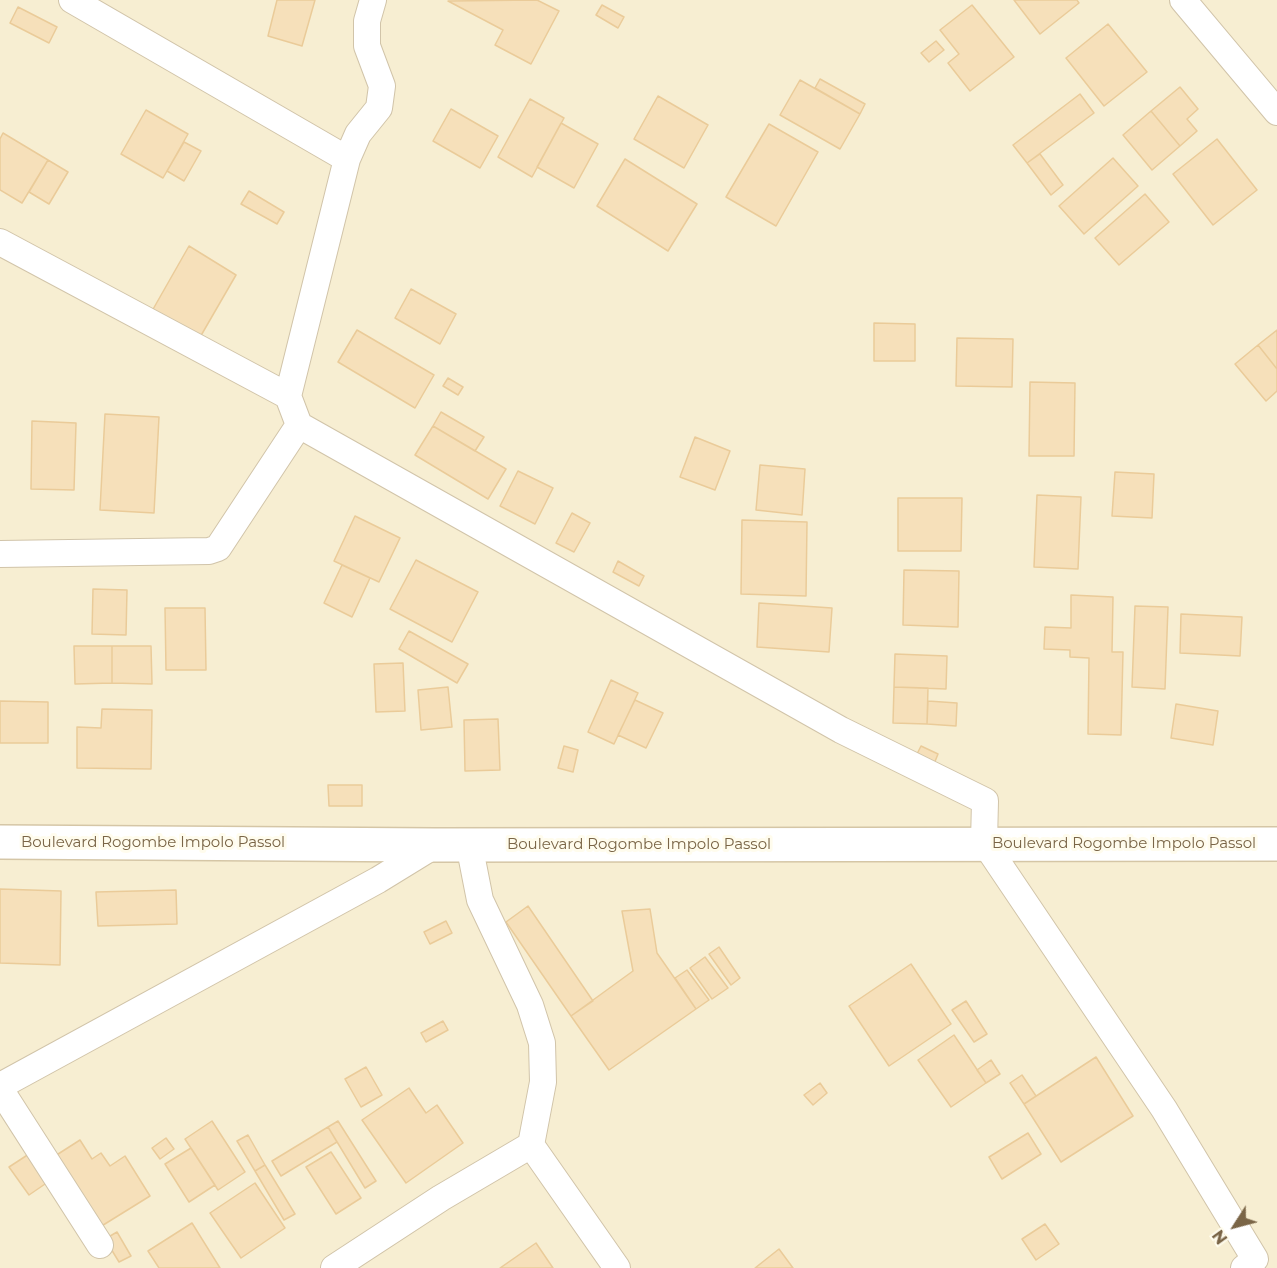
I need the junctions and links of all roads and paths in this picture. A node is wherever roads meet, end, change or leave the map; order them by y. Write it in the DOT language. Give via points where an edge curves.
graph roads {
  1 [pos="72,0"];
  2 [pos="373,0"];
  3 [pos="1183,0"];
  4 [pos="1277,112"];
  5 [pos="347,159"];
  6 [pos="0,242"];
  7 [pos="288,396"];
  8 [pos="299,425"];
  9 [pos="0,554"];
  10 [pos="0,842"];
  11 [pos="984,842"];
  12 [pos="468,844"];
  13 [pos="1277,844"];
  14 [pos="435,845"];
  15 [pos="0,1088"];
  16 [pos="531,1145"];
  17 [pos="100,1245"];
  18 [pos="334,1268"];
  19 [pos="617,1268"];
  20 [pos="1244,1268"];
  1 -- 5 [label="street"];
  2 -- 5 [label="street" via="367,21 367,46 382,86 379,108 358,134"];
  3 -- 4 [label="street"];
  5 -- 7 [label="street"];
  6 -- 7 [label="street"];
  7 -- 8 [label="street"];
  8 -- 9 [label="street" via="218,548"];
  8 -- 11 [label="street" via="841,730 985,801"];
  10 -- 14 [label="street, Boulevard Rogombe Impolo Passol"];
  11 -- 12 [label="street, Boulevard Rogombe Impolo Passol"];
  11 -- 13 [label="street, Boulevard Rogombe Impolo Passol"];
  11 -- 20 [label="street" via="1164,1109 1255,1259"];
  12 -- 14 [label="street, Boulevard Rogombe Impolo Passol"];
  12 -- 16 [label="street" via="480,900 530,1005 542,1043 543,1082"];
  14 -- 15 [label="street" via="368,886"];
  15 -- 17 [label="street"];
  16 -- 18 [label="street"];
  16 -- 19 [label="street"];
}
